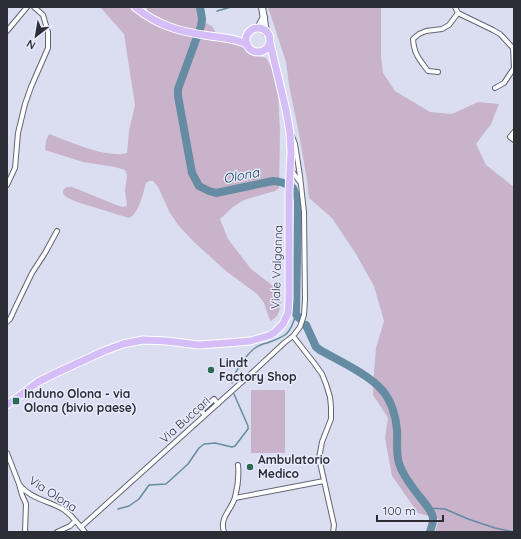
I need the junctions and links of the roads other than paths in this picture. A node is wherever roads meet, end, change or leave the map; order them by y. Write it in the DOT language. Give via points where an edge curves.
graph roads {
  1 [pos="27,7"];
  2 [pos="34,7"];
  3 [pos="135,7"];
  4 [pos="262,7"];
  5 [pos="455,7"];
  6 [pos="458,13"];
  7 [pos="264,17"];
  8 [pos="258,28"];
  9 [pos="7,31"];
  10 [pos="266,32"];
  11 [pos="247,35"];
  12 [pos="234,38"];
  13 [pos="270,43"];
  14 [pos="247,44"];
  15 [pos="263,51"];
  16 [pos="274,59"];
  17 [pos="438,72"];
  18 [pos="495,88"];
  19 [pos="514,132"];
  20 [pos="290,133"];
  21 [pos="514,140"];
  22 [pos="290,167"];
  23 [pos="300,184"];
  24 [pos="7,185"];
  25 [pos="58,231"];
  26 [pos="7,322"];
  27 [pos="293,336"];
  28 [pos="7,405"];
  29 [pos="7,453"];
  30 [pos="238,465"];
  31 [pos="324,481"];
  32 [pos="19,484"];
  33 [pos="235,498"];
  34 [pos="75,521"];
  35 [pos="81,527"];
  36 [pos="25,532"];
  37 [pos="57,532"];
  38 [pos="85,532"];
  39 [pos="224,532"];
  40 [pos="333,532"];
  1 -- 9 [label="street"];
  2 -- 24 [label="street" via="43,15 48,32 48,48 25,104 18,133 15,168"];
  3 -- 12 [label="main road" via="148,17 177,30"];
  4 -- 7 [label="main road"];
  5 -- 6 [label="street"];
  6 -- 17 [label="street" via="449,25 442,29 426,31 413,39 418,58 428,71"];
  6 -- 18 [label="street" via="500,34 513,48 514,68 504,83"];
  7 -- 8 [label="main road"];
  7 -- 10 [label="main road"];
  8 -- 10 [label="main road"];
  8 -- 11 [label="main road"];
  10 -- 13 [label="main road"];
  11 -- 12 [label="main road"];
  11 -- 14 [label="main road"];
  12 -- 14 [label="main road"];
  13 -- 15 [label="main road"];
  13 -- 16 [label="main road, Viale Valganna"];
  14 -- 15 [label="main road" via="253,51"];
  15 -- 16 [label="main road"];
  16 -- 20 [label="main road, Viale Valganna"];
  19 -- 21 [label="street" via="510,137"];
  20 -- 22 [label="main road, Viale Valganna"];
  20 -- 23 [label="street, Via Buccari" via="295,144"];
  22 -- 23 [label="street, Via Buccari"];
  22 -- 28 [label="main road, Viale Valganna" via="288,312 283,324 274,333 250,341 227,343 198,345 142,340 123,344 38,382"];
  23 -- 27 [label="street, Via Buccari" via="304,212 305,300 302,322"];
  25 -- 26 [label="street" via="32,273"];
  27 -- 31 [label="street" via="322,374 330,397 331,419 319,458"];
  27 -- 35 [label="street, Via Buccari"];
  29 -- 32 [label="street, Via Olona"];
  30 -- 33 [label="street"];
  31 -- 33 [label="street"];
  31 -- 40 [label="street" via="334,525"];
  32 -- 34 [label="street, Via Olona" via="30,494 64,511"];
  32 -- 36 [label="street, Via Olona" via="26,504"];
  33 -- 39 [label="street" via="223,519"];
  34 -- 35 [label="street, Via Olona"];
  34 -- 37 [label="street, Via Olona"];
  35 -- 38 [label="street, Via Olona"];
}
